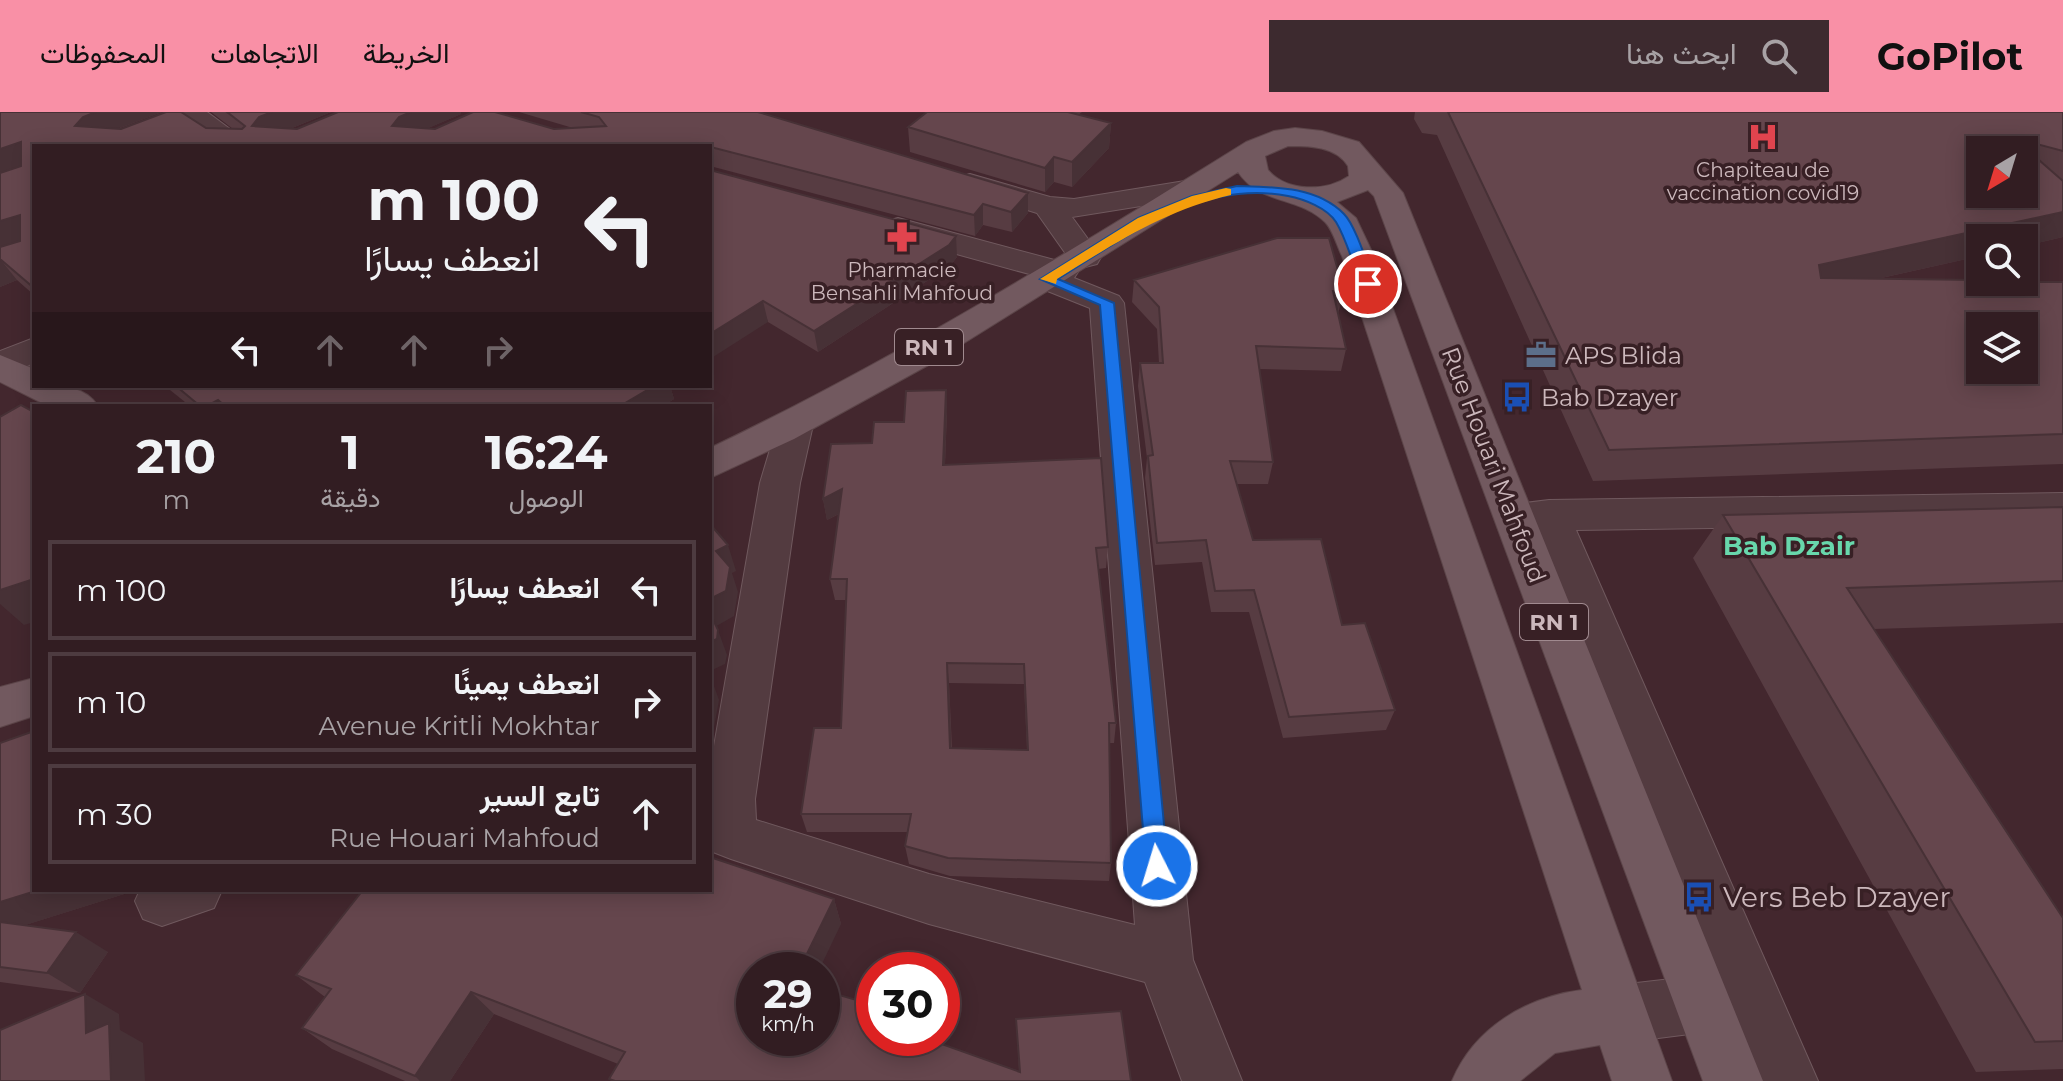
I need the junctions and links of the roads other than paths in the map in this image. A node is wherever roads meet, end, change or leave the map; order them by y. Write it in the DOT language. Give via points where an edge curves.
graph roads {
  1 [pos="1288,112"];
  2 [pos="1341,112"];
  3 [pos="193,113"];
  4 [pos="112,144"];
  5 [pos="235,144"];
  6 [pos="1262,144"];
  7 [pos="1358,160"];
  8 [pos="940,174"];
  9 [pos="1191,189"];
  10 [pos="1294,194"];
  11 [pos="1048,206"];
  12 [pos="863,218"];
  13 [pos="1143,221"];
  14 [pos="1064,269"];
  15 [pos="32,350"];
  16 [pos="0,366"];
  17 [pos="32,383"];
  18 [pos="42,388"];
  19 [pos="75,404"];
  20 [pos="794,425"];
  21 [pos="712,463"];
  22 [pos="2063,508"];
  23 [pos="1531,516"];
  24 [pos="32,698"];
  25 [pos="0,707"];
  26 [pos="720,798"];
  27 [pos="1165,960"];
  28 [pos="1727,1000"];
  29 [pos="1619,1014"];
  30 [pos="1212,1081"];
  31 [pos="1482,1081"];
  32 [pos="1642,1081"];
  33 [pos="1733,1081"];
  34 [pos="1788,1081"];
  1 -- 6 [label="main road"];
  2 -- 7 [label="main road"];
  3 -- 4 [label="street"];
  3 -- 5 [label="street"];
  6 -- 7 [label="main road" via="1284,137 1320,139"];
  6 -- 9 [label="main road, RN 1"];
  6 -- 10 [label="main road" via="1250,156 1254,174"];
  7 -- 10 [label="main road" via="1357,187 1328,196"];
  7 -- 23 [label="main road, Rue Houari Mahfoud" via="1388,193"];
  8 -- 11 [label="street"];
  9 -- 11 [label="street" via="1074,208"];
  9 -- 13 [label="main road, RN 1"];
  10 -- 13 [label="main road, RN 1" via="1237,190 1196,198"];
  10 -- 29 [label="main road, RN 1" via="1340,218 1358,256"];
  11 -- 14 [label="street"];
  12 -- 14 [label="street"];
  13 -- 14 [label="main road, RN 1"];
  14 -- 20 [label="main road, RN 1"];
  14 -- 27 [label="street" via="1107,303"];
  15 -- 16 [label="street"];
  16 -- 17 [label="main road"];
  18 -- 19 [label="main road"];
  20 -- 21 [label="main road, RN 1"];
  20 -- 26 [label="street"];
  22 -- 23 [label="street"];
  23 -- 28 [label="street"];
  24 -- 25 [label="main road"];
  26 -- 27 [label="street" via="731,836 929,899"];
  27 -- 30 [label="street"];
  28 -- 29 [label="street"];
  28 -- 33 [label="main road"];
  28 -- 34 [label="street"];
  29 -- 31 [label="main road" via="1532,1030 1504,1052"];
  29 -- 32 [label="main road, RN 1"];
}
